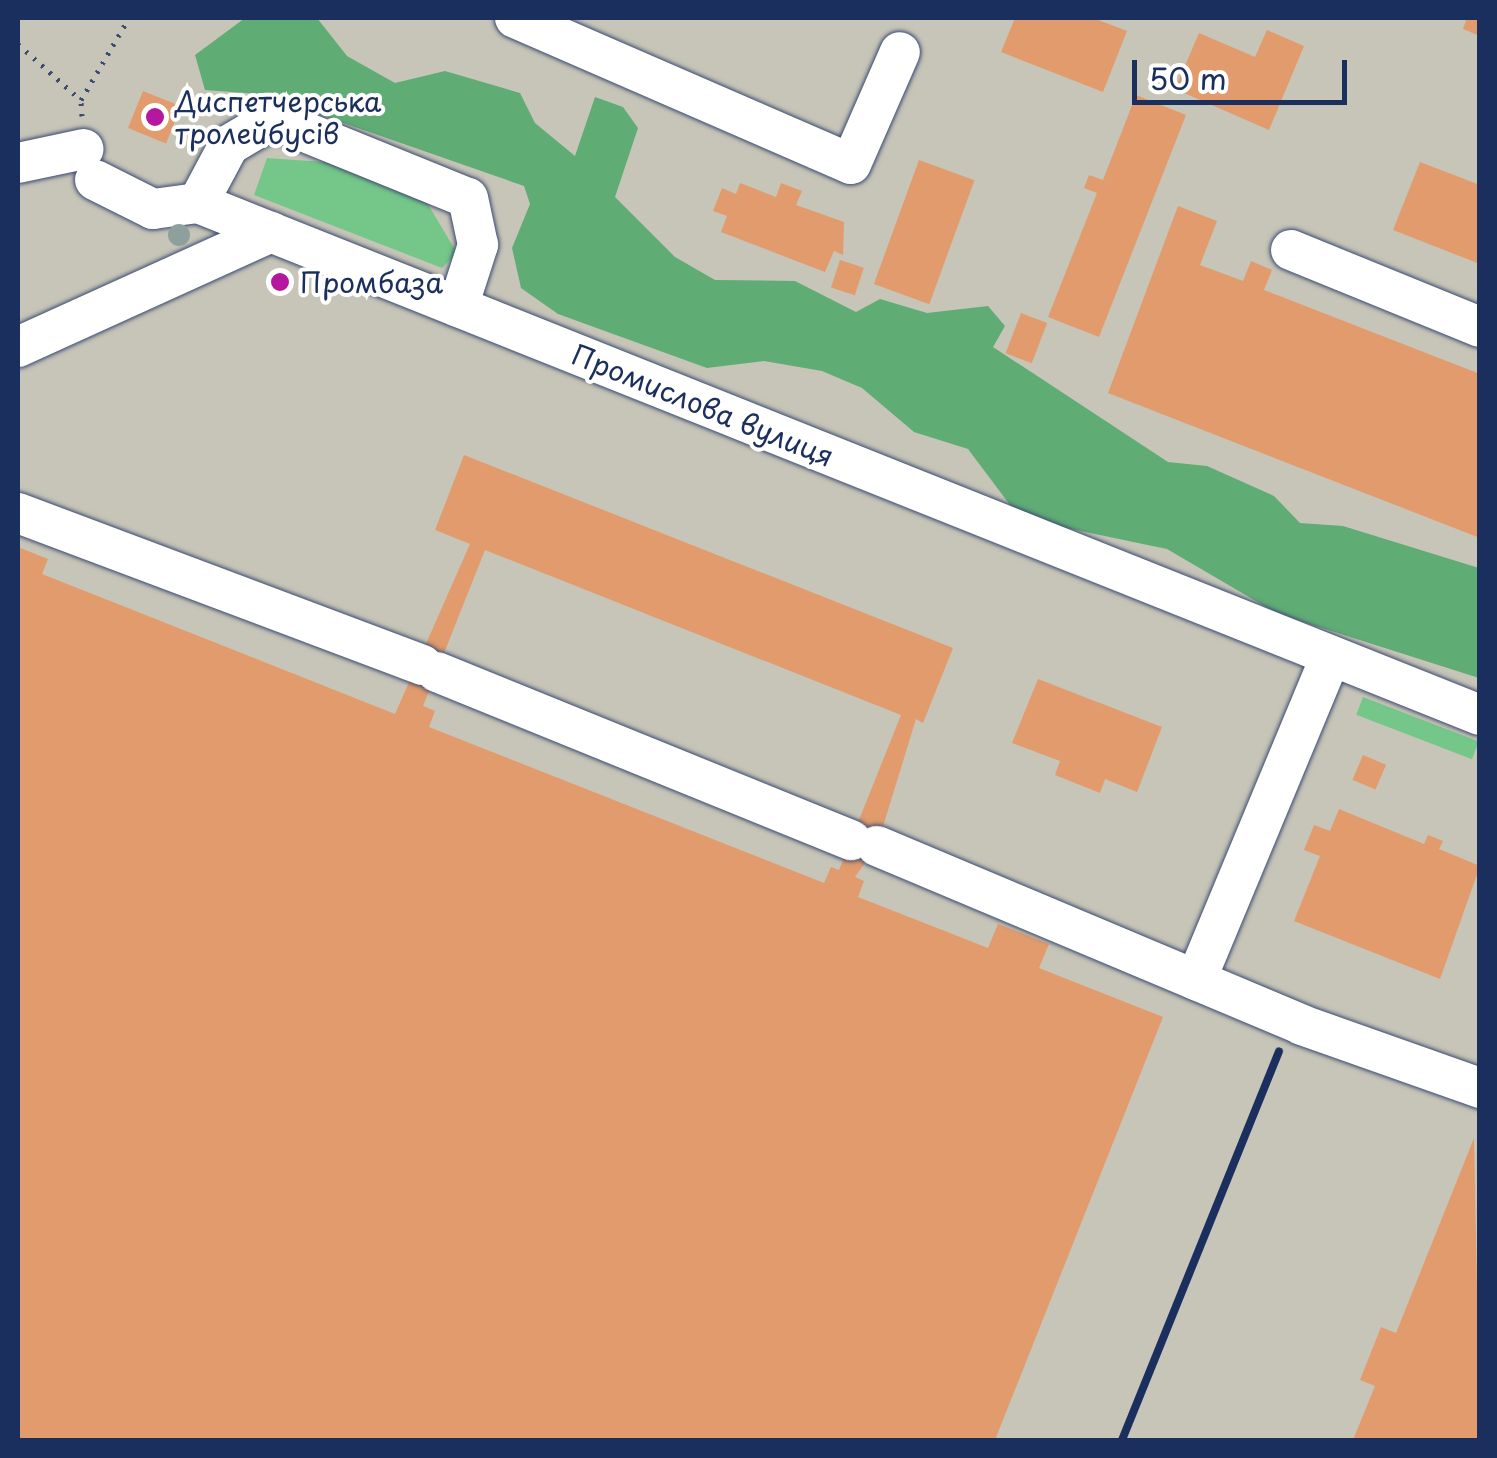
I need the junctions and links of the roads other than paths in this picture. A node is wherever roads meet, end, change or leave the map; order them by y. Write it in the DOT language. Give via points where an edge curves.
graph roads {
  1 [pos="515,18"];
  2 [pos="900,52"];
  3 [pos="18,163"];
  4 [pos="198,203"];
  5 [pos="271,232"];
  6 [pos="1291,250"];
  7 [pos="458,307"];
  8 [pos="1480,327"];
  9 [pos="18,347"];
  10 [pos="18,513"];
  11 [pos="1330,656"];
  12 [pos="1480,715"];
  13 [pos="1196,980"];
  14 [pos="1480,1088"];
  1 -- 2 [label="street" via="851,164"];
  3 -- 4 [label="street, Промислова вулиця" via="90,165 153,209"];
  4 -- 5 [label="street, Промислова вулиця"];
  4 -- 7 [label="street" via="228,145 273,119 468,198 478,245"];
  5 -- 7 [label="street, Промислова вулиця"];
  5 -- 9 [label="street"];
  6 -- 8 [label="street"];
  7 -- 11 [label="street, Промислова вулиця"];
  10 -- 13 [label="street" via="430,669"];
  11 -- 12 [label="street, Промислова вулиця"];
  11 -- 13 [label="street"];
  13 -- 14 [label="street"];
}
